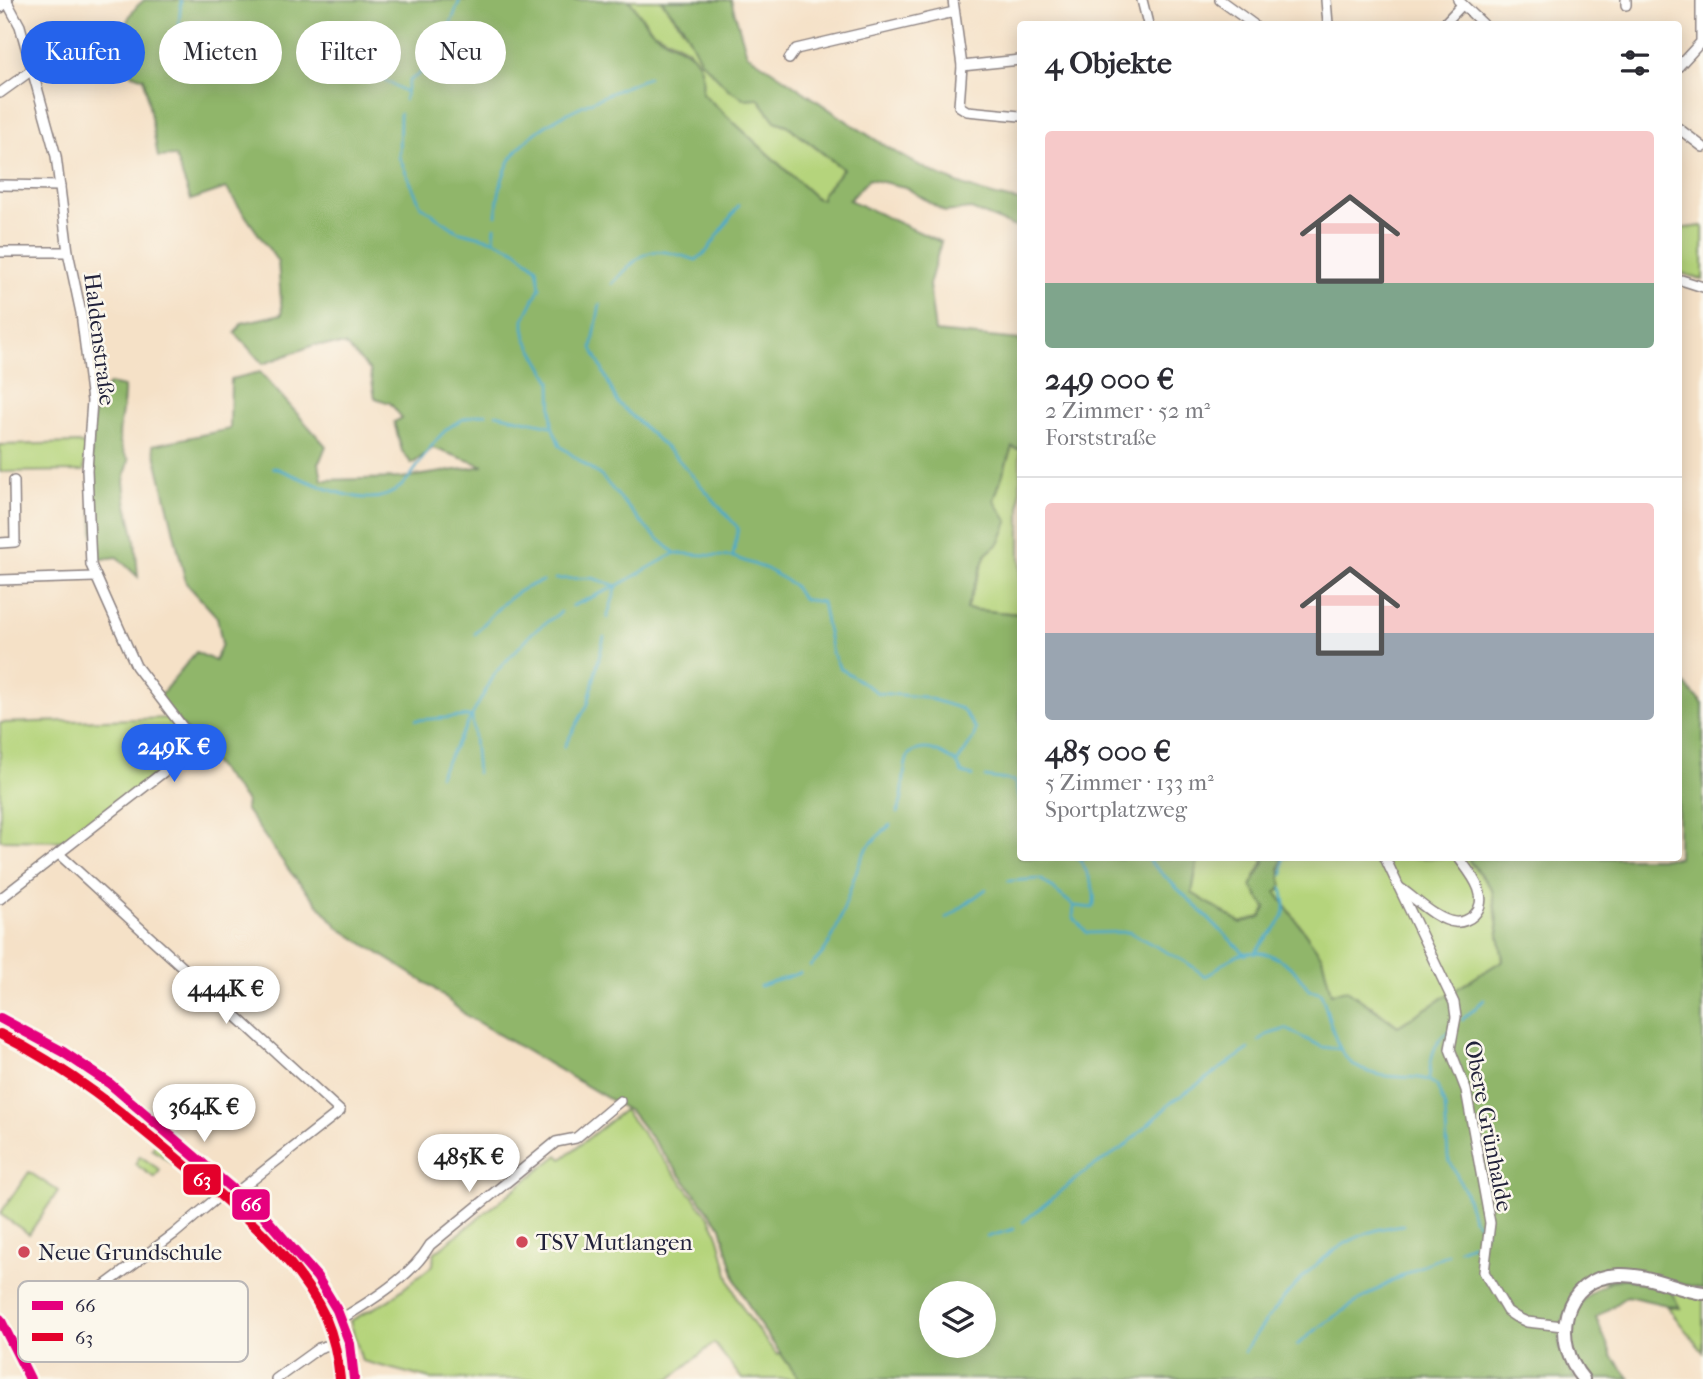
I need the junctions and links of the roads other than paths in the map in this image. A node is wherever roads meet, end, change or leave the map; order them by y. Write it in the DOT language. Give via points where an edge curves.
graph roads {
  1 [pos="6,0"];
  2 [pos="953,0"];
  3 [pos="1142,0"];
  4 [pos="1220,0"];
  5 [pos="1326,0"];
  6 [pos="1701,0"];
  7 [pos="1460,1"];
  8 [pos="0,6"];
  9 [pos="954,12"];
  10 [pos="1147,21"];
  11 [pos="1250,21"];
  12 [pos="1328,21"];
  13 [pos="1446,21"];
  14 [pos="1480,21"];
  15 [pos="21,33"];
  16 [pos="1702,42"];
  17 [pos="789,58"];
  18 [pos="1017,60"];
  19 [pos="1682,63"];
  20 [pos="962,66"];
  21 [pos="21,79"];
  22 [pos="36,84"];
  23 [pos="0,93"];
  24 [pos="1017,117"];
  25 [pos="1682,131"];
  26 [pos="1703,147"];
  27 [pos="0,185"];
  28 [pos="60,186"];
  29 [pos="0,252"];
  30 [pos="68,252"];
  31 [pos="1682,280"];
  32 [pos="1703,288"];
  33 [pos="14,481"];
  34 [pos="0,542"];
  35 [pos="95,577"];
  36 [pos="0,580"];
  37 [pos="60,855"];
  38 [pos="1386,861"];
  39 [pos="1462,861"];
  40 [pos="1398,887"];
  41 [pos="0,899"];
  42 [pos="0,1018"];
  43 [pos="620,1101"];
  44 [pos="234,1189"];
  45 [pos="111,1281"];
  46 [pos="1703,1293"];
  47 [pos="0,1319"];
  48 [pos="341,1319"];
  49 [pos="1563,1326"];
  50 [pos="348,1339"];
  51 [pos="16,1351"];
  52 [pos="18,1355"];
  53 [pos="22,1362"];
  54 [pos="30,1379"];
  55 [pos="276,1379"];
  56 [pos="354,1379"];
  57 [pos="1583,1379"];
  1 -- 8 [label="street"];
  1 -- 15 [label="street, Haldenstraße"];
  2 -- 9 [label="street"];
  3 -- 10 [label="street"];
  4 -- 11 [label="street"];
  5 -- 12 [label="street"];
  6 -- 16 [label="street"];
  7 -- 13 [label="street"];
  7 -- 14 [label="street"];
  9 -- 17 [label="street" via="796,49"];
  9 -- 20 [label="street"];
  16 -- 19 [label="street"];
  18 -- 20 [label="street"];
  20 -- 24 [label="street" via="957,100 962,109"];
  21 -- 23 [label="street"];
  22 -- 28 [label="street, Haldenstraße"];
  25 -- 26 [label="street"];
  27 -- 28 [label="street"];
  28 -- 30 [label="street, Haldenstraße"];
  29 -- 30 [label="street"];
  30 -- 35 [label="street, Haldenstraße" via="92,401 87,470"];
  31 -- 32 [label="street"];
  33 -- 34 [label="street" via="15,542"];
  35 -- 36 [label="street"];
  35 -- 37 [label="street, Haldenstraße" via="136,666 197,746"];
  37 -- 41 [label="street"];
  37 -- 44 [label="street" via="340,1111"];
  38 -- 40 [label="street, Obere Grünhalde"];
  39 -- 40 [label="street" via="1473,874 1480,900 1479,910 1468,920 1445,918"];
  40 -- 49 [label="street, Obere Grünhalde" via="1454,1003 1450,1049 1466,1090 1490,1223 1484,1272 1507,1311 1527,1322"];
  42 -- 44 [label="street" via="83,1065"];
  43 -- 48 [label="street" via="576,1138 556,1142 365,1305"];
  44 -- 45 [label="street"];
  44 -- 48 [label="street" via="293,1248"];
  46 -- 49 [label="street" via="1615,1275 1585,1288"];
  47 -- 51 [label="street"];
  48 -- 50 [label="street"];
  49 -- 57 [label="street" via="1566,1349"];
  50 -- 55 [label="street" via="319,1348"];
  50 -- 56 [label="street"];
  51 -- 52 [label="street"];
  53 -- 54 [label="street"];
}
